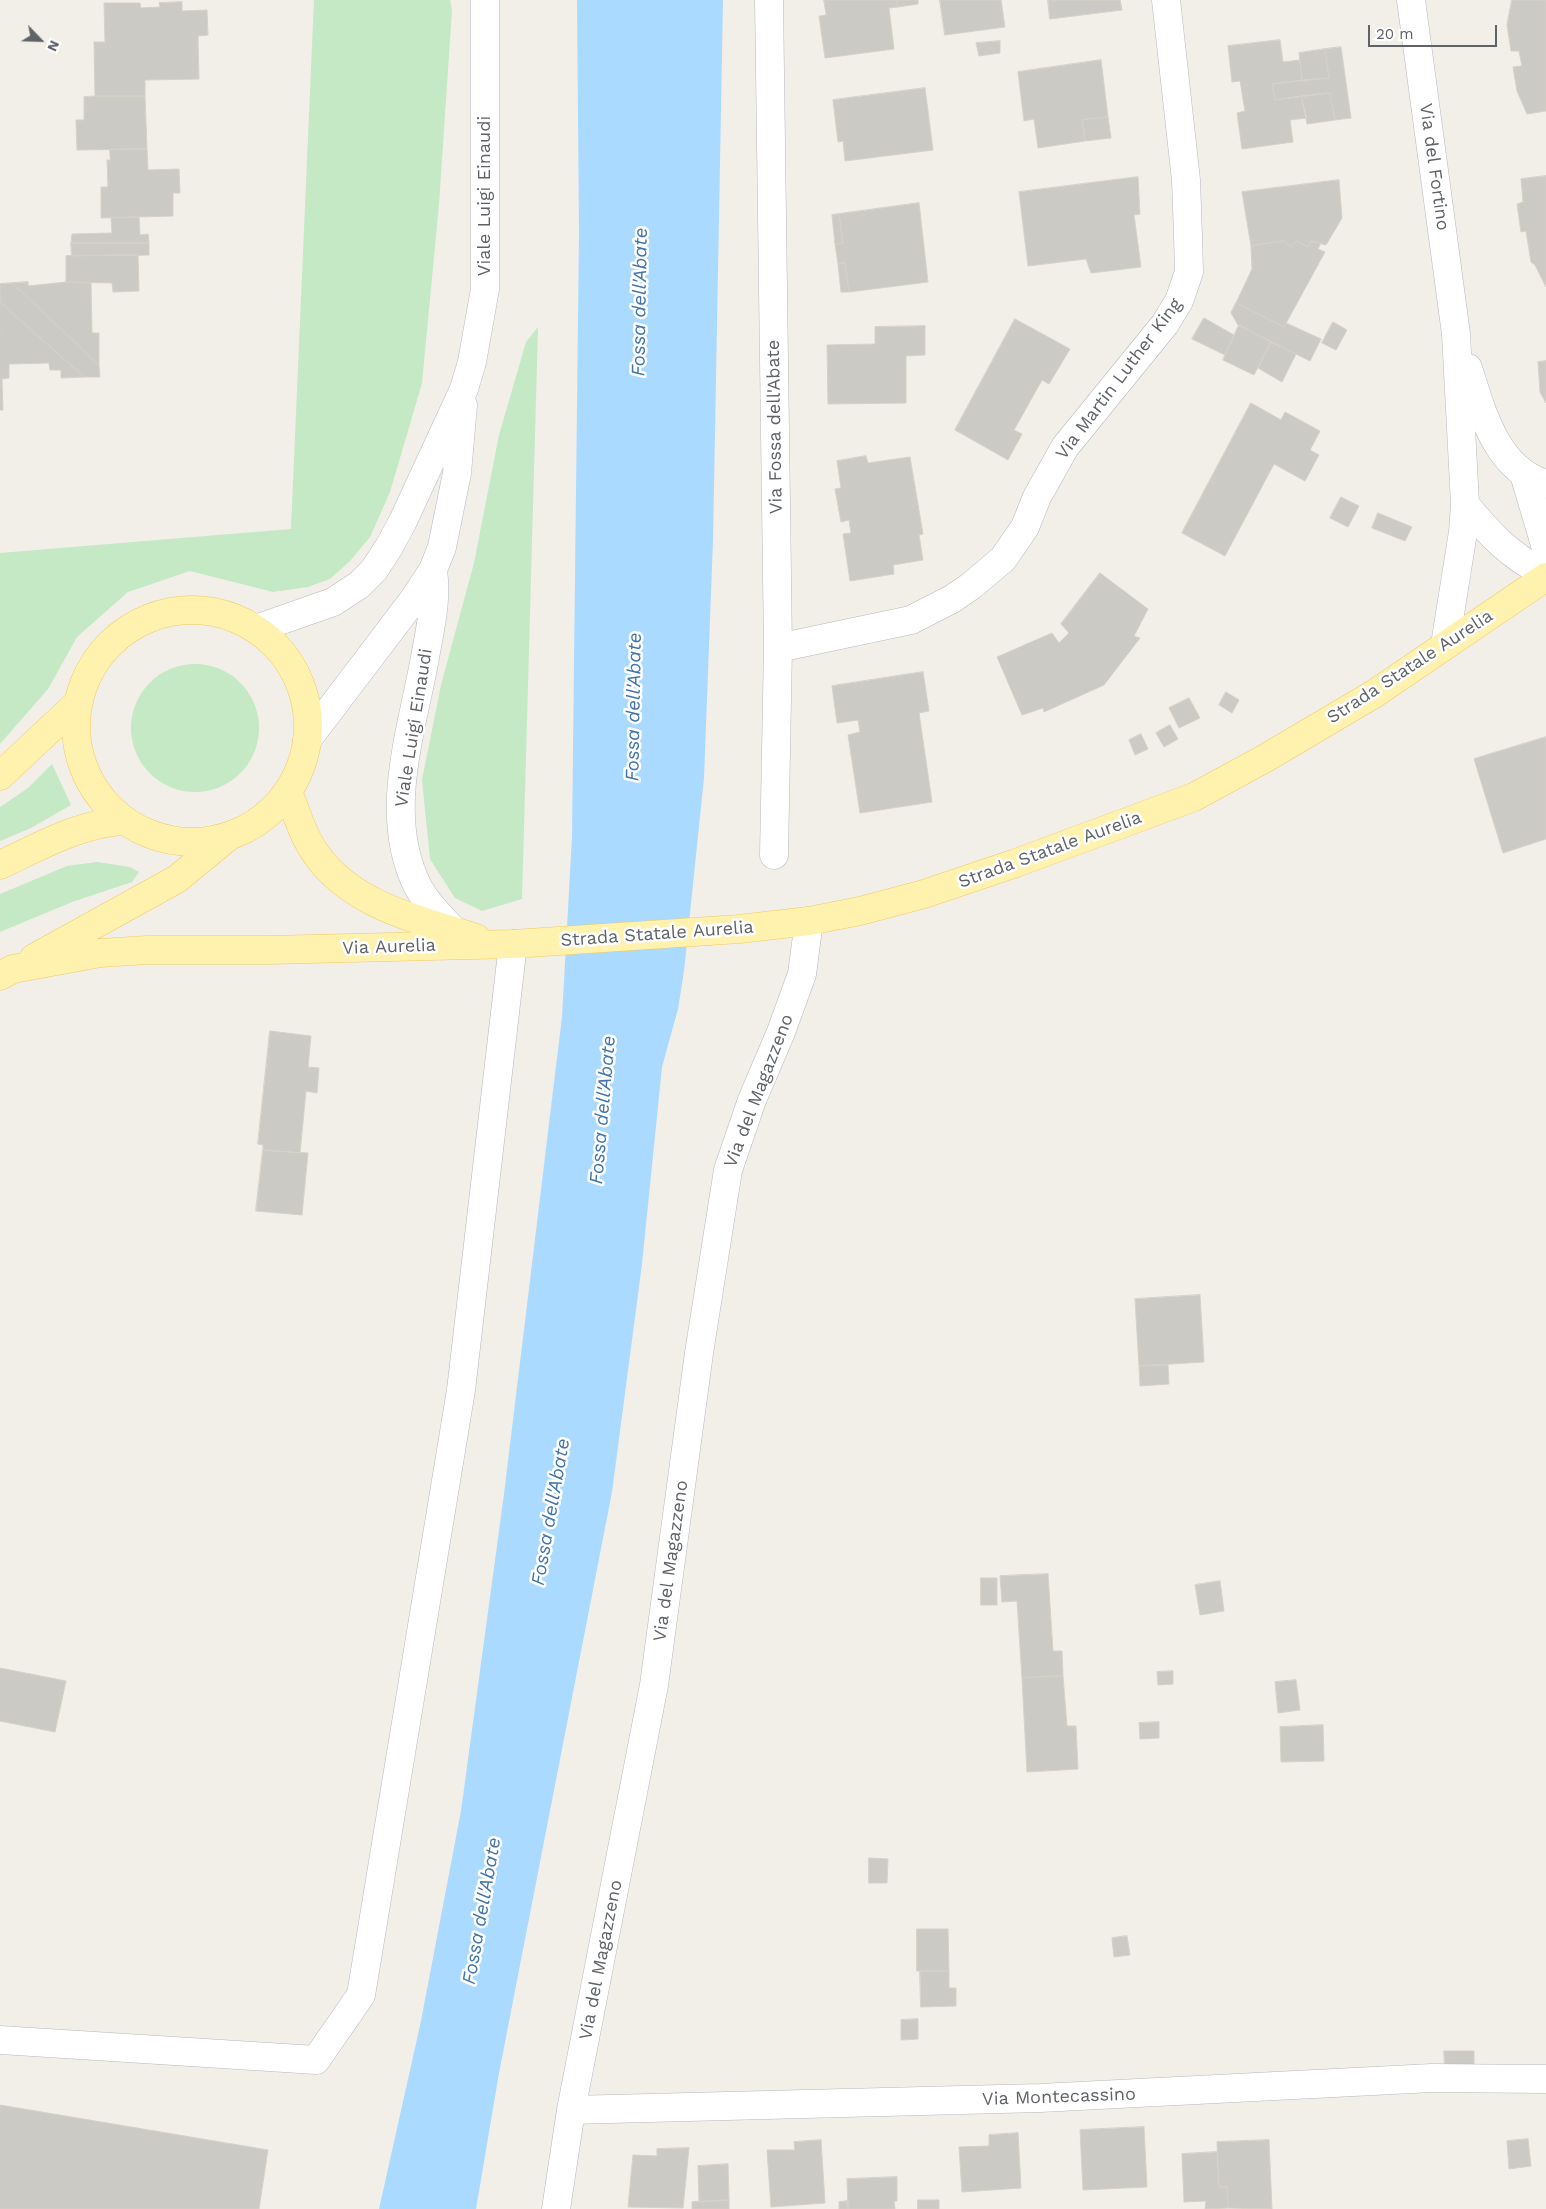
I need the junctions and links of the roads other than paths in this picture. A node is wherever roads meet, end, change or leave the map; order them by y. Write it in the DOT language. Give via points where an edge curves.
graph roads {
  1 [pos="485,0"];
  2 [pos="769,0"];
  3 [pos="1166,0"];
  4 [pos="1411,0"];
  5 [pos="1456,334"];
  6 [pos="464,389"];
  7 [pos="1535,479"];
  8 [pos="1465,504"];
  9 [pos="1546,548"];
  10 [pos="433,570"];
  11 [pos="1546,575"];
  12 [pos="256,629"];
  13 [pos="1445,645"];
  14 [pos="778,648"];
  15 [pos="79,702"];
  16 [pos="307,740"];
  17 [pos="0,776"];
  18 [pos="288,791"];
  19 [pos="124,821"];
  20 [pos="230,836"];
  21 [pos="774,854"];
  22 [pos="0,865"];
  23 [pos="809,921"];
  24 [pos="454,931"];
  25 [pos="511,943"];
  26 [pos="6,973"];
  27 [pos="0,2040"];
  28 [pos="1546,2079"];
  29 [pos="571,2110"];
  30 [pos="556,2209"];
  1 -- 6 [label="street, Viale Luigi Einaudi" via="485,289"];
  2 -- 14 [label="street, Via Fossa dell'Abate"];
  3 -- 14 [label="street, Via Martin Luther King" via="1188,226 1189,272 1179,301 1165,324 1065,447 1025,527 1003,559 952,599 911,620"];
  4 -- 5 [label="street, Via del Fortino"];
  5 -- 7 [label="street, Via del Fortino" via="1492,435 1504,453"];
  5 -- 8 [label="street, Via del Fortino"];
  6 -- 10 [label="street, Viale Luigi Einaudi" via="457,473 442,546"];
  6 -- 12 [label="street, Viale Luigi Einaudi" via="403,521 374,570 359,585 333,602"];
  7 -- 9 [label="street, Via del Fortino"];
  8 -- 11 [label="street" via="1486,530 1512,554"];
  8 -- 13 [label="street, Via del Fortino"];
  10 -- 16 [label="street, Viale Luigi Einaudi"];
  10 -- 24 [label="street, Viale Luigi Einaudi" via="436,601 402,779 400,818 406,854 419,887"];
  11 -- 13 [label="main road, Strada Statale Aurelia"];
  12 -- 15 [label="main road" via="209,611 185,610 160,615 116,638 86,678"];
  12 -- 16 [label="main road" via="282,653 297,677 308,718"];
  13 -- 23 [label="main road, Strada Statale Aurelia" via="1374,694 1194,797 924,894"];
  14 -- 21 [label="street, Via Fossa dell'Abate"];
  15 -- 17 [label="main road"];
  15 -- 19 [label="main road" via="76,729 80,756 89,780"];
  16 -- 18 [label="main road" via="300,767"];
  18 -- 20 [label="main road" via="252,826"];
  18 -- 24 [label="main road, Via Aurelia" via="315,852 333,874 382,906"];
  19 -- 20 [label="main road" via="167,840 198,842"];
  19 -- 22 [label="main road" via="111,821 76,831"];
  20 -- 26 [label="main road, Via Aurelia" via="177,879"];
  23 -- 25 [label="main road, Strada Statale Aurelia" via="739,929"];
  23 -- 29 [label="street, Via del Magazzeno" via="799,983 728,1170 699,1352 654,1685"];
  24 -- 25 [label="main road, Via Aurelia"];
  25 -- 26 [label="main road, Via Aurelia" via="148,950 100,953"];
  25 -- 27 [label="street" via="461,1390 361,1995 316,2060"];
  28 -- 29 [label="street, Via Montecassino" via="1432,2078 1040,2098"];
  29 -- 30 [label="street, Via del Magazzeno"];
}
